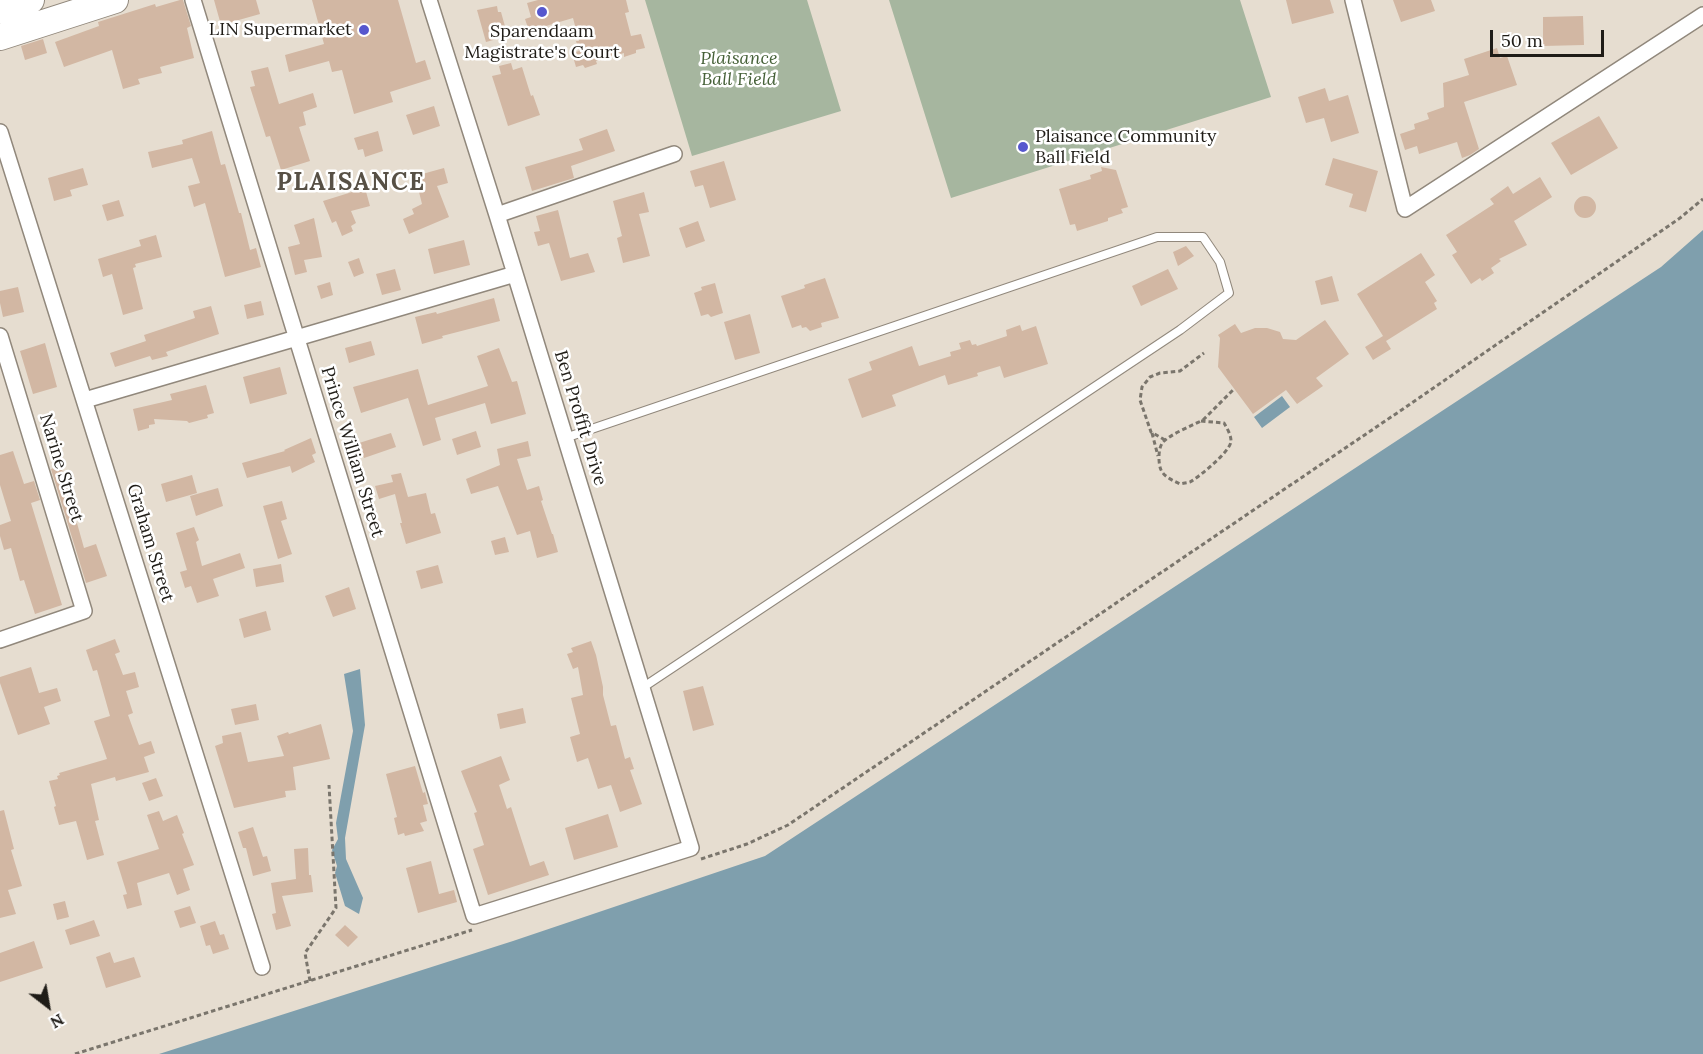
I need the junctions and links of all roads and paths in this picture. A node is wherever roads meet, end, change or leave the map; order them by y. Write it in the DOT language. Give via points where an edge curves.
graph roads {
  1 [pos="31,0"];
  2 [pos="115,0"];
  3 [pos="193,0"];
  4 [pos="429,0"];
  5 [pos="1353,0"];
  6 [pos="0,10"];
  7 [pos="1703,15"];
  8 [pos="0,37"];
  9 [pos="0,132"];
  10 [pos="674,154"];
  11 [pos="1703,199"];
  12 [pos="497,215"];
  13 [pos="515,273"];
  14 [pos="0,336"];
  15 [pos="296,338"];
  16 [pos="1204,353"];
  17 [pos="1234,389"];
  18 [pos="85,400"];
  19 [pos="1201,421"];
  20 [pos="1151,432"];
  21 [pos="565,438"];
  22 [pos="1165,440"];
  23 [pos="1160,463"];
  24 [pos="0,640"];
  25 [pos="642,688"];
  26 [pos="329,785"];
  27 [pos="691,855"];
  28 [pos="476,922"];
  29 [pos="262,967"];
  30 [pos="310,981"];
  31 [pos="75,1054"];
  1 -- 6 [label="main road"];
  2 -- 8 [label="main road"];
  3 -- 15 [label="street, Prince William Street"];
  4 -- 12 [label="street, Ben Proffit Drive"];
  5 -- 7 [label="street" via="1405,209"];
  9 -- 18 [label="street, Graham Street"];
  10 -- 12 [label="street"];
  11 -- 27 [label="path" via="1400,411 788,825 747,844"];
  12 -- 13 [label="street, Ben Proffit Drive"];
  13 -- 15 [label="street"];
  13 -- 21 [label="street, Ben Proffit Drive"];
  14 -- 24 [label="street, Narine Street" via="84,611"];
  15 -- 18 [label="street"];
  15 -- 28 [label="street, Prince William Street"];
  16 -- 20 [label="path" via="1180,371 1150,377 1142,387 1140,400"];
  17 -- 19 [label="path"];
  18 -- 29 [label="street, Graham Street"];
  19 -- 22 [label="path"];
  19 -- 23 [label="path" via="1224,423 1232,442 1228,450 1191,481 1180,484 1166,476"];
  20 -- 22 [label="path"];
  20 -- 23 [label="path"];
  21 -- 25 [label="street, Ben Proffit Drive"];
  21 -- 25 [label="lane" via="1157,237 1203,237 1220,261 1229,293 1180,330"];
  22 -- 23 [label="path" via="1160,446"];
  25 -- 27 [label="street, Ben Proffit Drive"];
  26 -- 30 [label="path" via="336,908 305,953"];
  27 -- 28 [label="street"];
  28 -- 30 [label="path"];
  30 -- 31 [label="path"];
}
